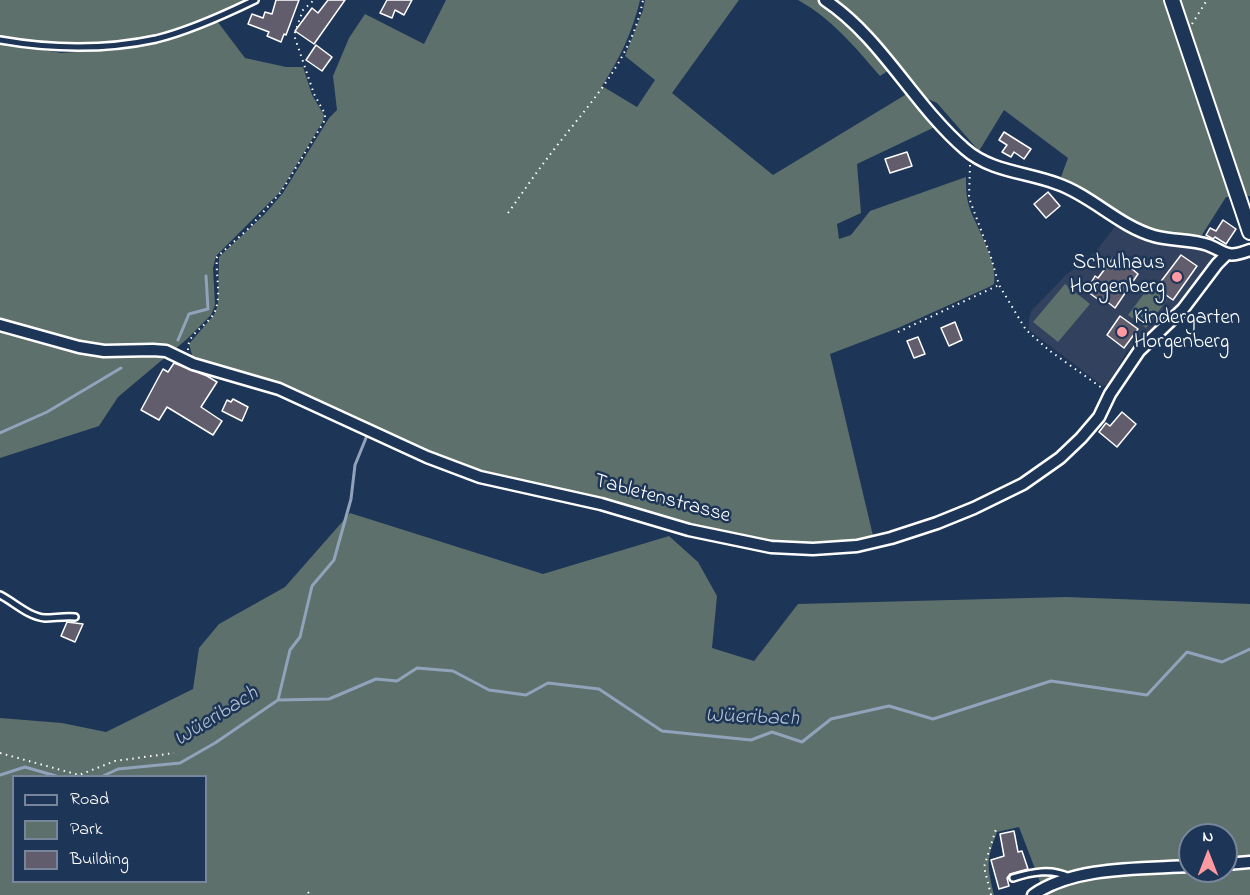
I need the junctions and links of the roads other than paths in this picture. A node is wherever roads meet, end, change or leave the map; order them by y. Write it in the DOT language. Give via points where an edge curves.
graph roads {
  1 [pos="255,0"];
  2 [pos="825,0"];
  3 [pos="1172,0"];
  4 [pos="0,40"];
  5 [pos="1250,232"];
  6 [pos="1250,250"];
  7 [pos="1226,255"];
  8 [pos="0,325"];
  9 [pos="0,595"];
  10 [pos="75,617"];
  11 [pos="1178,867"];
  12 [pos="1071,877"];
  13 [pos="1013,878"];
  14 [pos="1033,895"];
  1 -- 4 [label="lane" via="186,29 147,40 59,46"];
  2 -- 7 [label="street" via="862,31 948,134 974,157 1058,184 1153,236 1207,245"];
  3 -- 5 [label="street"];
  6 -- 7 [label="street"];
  7 -- 8 [label="street, Tabletenstrasse" via="1183,309 1139,351 1099,417 1060,458 1023,484 974,508 891,538 857,546 813,549 771,547 689,530 601,504 480,477 279,389 193,364 166,351 104,351"];
  9 -- 10 [label="lane" via="44,618"];
  11 -- 12 [label="street"];
  12 -- 13 [label="lane" via="1044,871"];
  12 -- 14 [label="street"];
}
